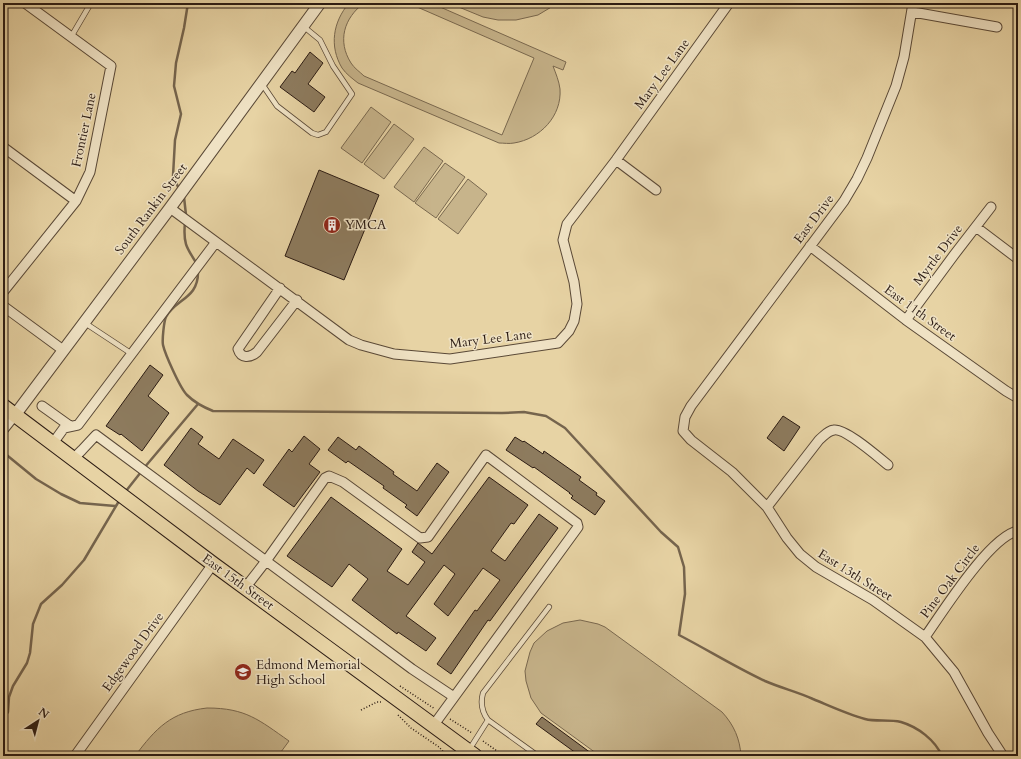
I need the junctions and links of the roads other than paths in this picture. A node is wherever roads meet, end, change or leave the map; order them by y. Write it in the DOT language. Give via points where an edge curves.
graph roads {
  1 [pos="25,3"];
  2 [pos="92,3"];
  3 [pos="320,3"];
  4 [pos="729,3"];
  5 [pos="913,8"];
  6 [pos="303,26"];
  7 [pos="997,27"];
  8 [pos="71,37"];
  9 [pos="261,83"];
  10 [pos="3,147"];
  11 [pos="616,160"];
  12 [pos="656,190"];
  13 [pos="76,201"];
  14 [pos="991,207"];
  15 [pos="170,208"];
  16 [pos="976,227"];
  17 [pos="216,242"];
  18 [pos="810,246"];
  19 [pos="1018,259"];
  20 [pos="280,288"];
  21 [pos="3,292"];
  22 [pos="297,300"];
  23 [pos="3,306"];
  24 [pos="906,320"];
  25 [pos="84,322"];
  26 [pos="62,350"];
  27 [pos="132,354"];
  28 [pos="1018,398"];
  29 [pos="3,406"];
  30 [pos="42,406"];
  31 [pos="15,415"];
  32 [pos="684,425"];
  33 [pos="70,426"];
  34 [pos="3,430"];
  35 [pos="53,443"];
  36 [pos="74,458"];
  37 [pos="888,465"];
  38 [pos="767,507"];
  39 [pos="1018,531"];
  40 [pos="266,561"];
  41 [pos="213,564"];
  42 [pos="245,588"];
  43 [pos="549,607"];
  44 [pos="925,637"];
  45 [pos="454,696"];
  46 [pos="488,720"];
  47 [pos="433,726"];
  48 [pos="472,754"];
  49 [pos="75,756"];
  50 [pos="538,756"];
  51 [pos="1003,756"];
  1 -- 8 [label="street"];
  2 -- 8 [label="lane"];
  3 -- 6 [label="street, South Rankin Street"];
  4 -- 11 [label="street, Mary Lee Lane"];
  5 -- 7 [label="street"];
  5 -- 18 [label="street, East Drive" via="896,86 867,158 844,201"];
  6 -- 9 [label="street, South Rankin Street"];
  6 -- 9 [label="lane" via="320,40 333,66 352,94 326,132 318,135 312,133 277,106"];
  8 -- 13 [label="street, Frontier Lane" via="111,66 90,172"];
  9 -- 15 [label="street, South Rankin Street"];
  10 -- 13 [label="street"];
  11 -- 12 [label="street"];
  11 -- 22 [label="street, Mary Lee Lane" via="567,224 563,240 577,304 572,326 558,343 450,359 394,354 349,340"];
  13 -- 21 [label="street, Frontier Lane"];
  14 -- 16 [label="street, Myrtle Drive"];
  15 -- 17 [label="street, Mary Lee Lane"];
  15 -- 25 [label="street, South Rankin Street"];
  16 -- 19 [label="street"];
  16 -- 24 [label="street, Myrtle Drive"];
  17 -- 20 [label="street, Mary Lee Lane"];
  17 -- 27 [label="street"];
  18 -- 24 [label="street, East 11th Street"];
  18 -- 32 [label="street, East Drive" via="691,406"];
  20 -- 22 [label="street, Mary Lee Lane"];
  20 -- 22 [label="street" via="238,349 243,356 253,356 257,352"];
  23 -- 26 [label="street"];
  24 -- 28 [label="street, East 11th Street"];
  25 -- 26 [label="street, South Rankin Street"];
  25 -- 27 [label="lane"];
  26 -- 31 [label="street, South Rankin Street"];
  27 -- 33 [label="street" via="78,425"];
  29 -- 31 [label="main road, East 15th Street"];
  30 -- 33 [label="street"];
  31 -- 34 [label="street, South Rankin Street"];
  31 -- 35 [label="main road, East 15th Street"];
  32 -- 38 [label="street, East 13th Street" via="683,431 691,440 732,472"];
  33 -- 35 [label="street" via="64,428"];
  35 -- 36 [label="main road, East 15th Street"];
  36 -- 40 [label="street" via="96,435"];
  36 -- 41 [label="main road, East 15th Street"];
  37 -- 38 [label="street" via="846,433 836,429 828,431"];
  38 -- 44 [label="street, East 13th Street" via="800,554 816,567 873,600"];
  39 -- 44 [label="street, Pine Oak Circle" via="996,544 982,557"];
  40 -- 42 [label="street"];
  40 -- 45 [label="street" via="412,669"];
  40 -- 45 [label="street" via="325,478 330,476 343,482 420,538 428,537 486,455 577,523 578,527"];
  41 -- 42 [label="main road, East 15th Street"];
  41 -- 49 [label="street, Edgewood Drive"];
  42 -- 47 [label="main road, East 15th Street"];
  43 -- 46 [label="lane" via="483,693 481,705"];
  44 -- 51 [label="street, East 13th Street" via="954,672"];
  45 -- 47 [label="street"];
  46 -- 48 [label="lane"];
  46 -- 50 [label="lane"];
  47 -- 48 [label="main road, East 15th Street"];
}
